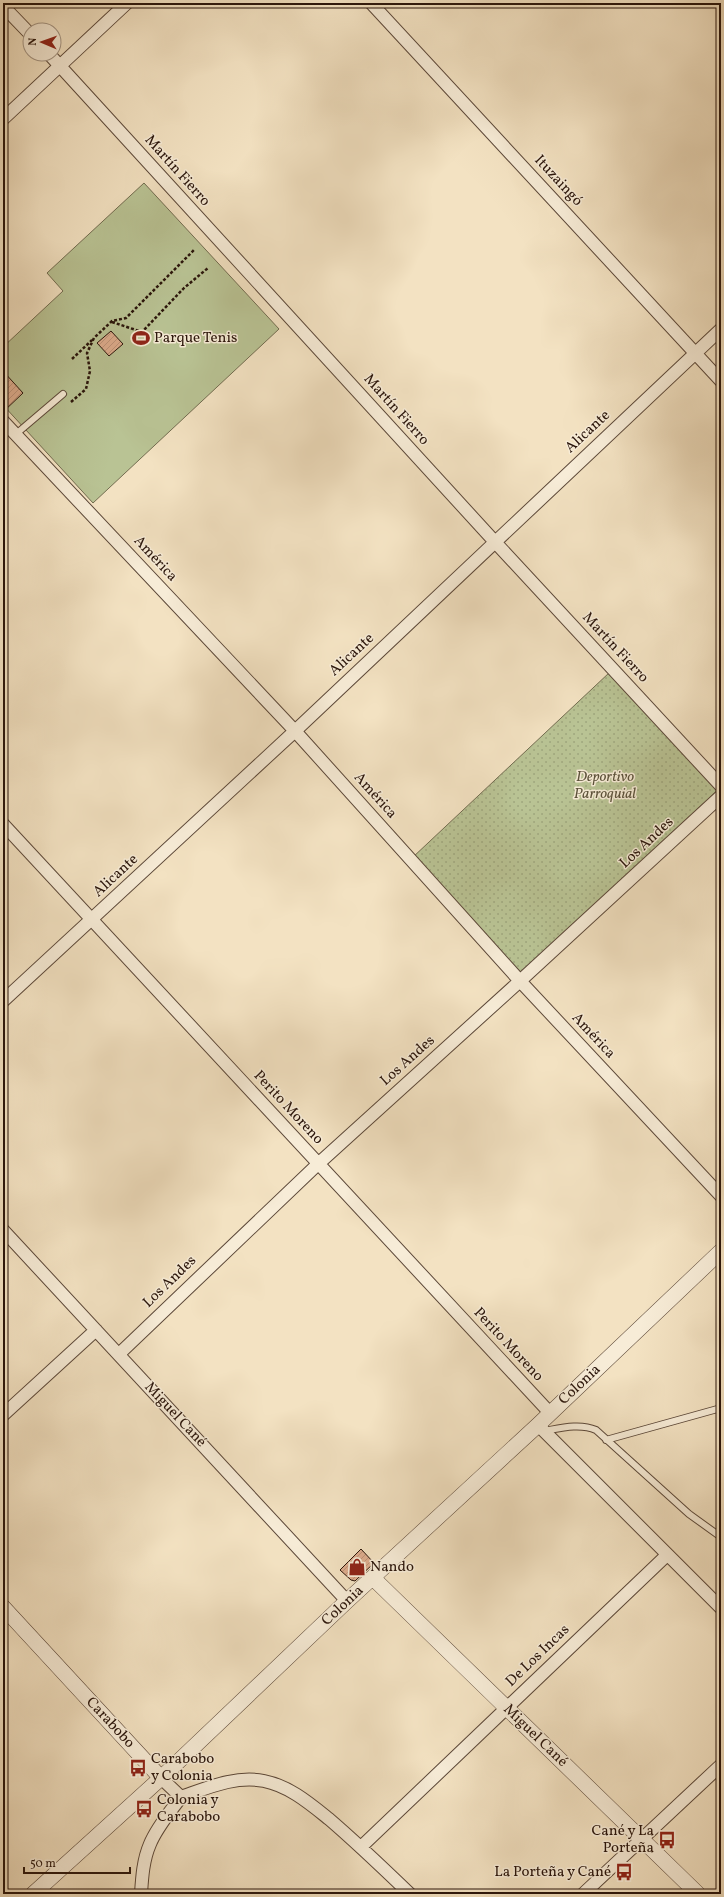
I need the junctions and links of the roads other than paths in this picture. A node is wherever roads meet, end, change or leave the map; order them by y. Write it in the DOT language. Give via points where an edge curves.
graph roads {
  1 [pos="127,3"];
  2 [pos="371,3"];
  3 [pos="3,6"];
  4 [pos="22,26"];
  5 [pos="56,62"];
  6 [pos="60,66"];
  7 [pos="3,119"];
  8 [pos="721,328"];
  9 [pos="695,353"];
  10 [pos="721,381"];
  11 [pos="63,394"];
  12 [pos="3,421"];
  13 [pos="16,434"];
  14 [pos="495,542"];
  15 [pos="295,731"];
  16 [pos="721,786"];
  17 [pos="721,796"];
  18 [pos="3,824"];
  19 [pos="93,919"];
  20 [pos="520,981"];
  21 [pos="3,1001"];
  22 [pos="318,1164"];
  23 [pos="721,1196"];
  24 [pos="3,1230"];
  25 [pos="721,1251"];
  26 [pos="96,1330"];
  27 [pos="119,1354"];
  28 [pos="721,1408"];
  29 [pos="550,1413"];
  30 [pos="3,1415"];
  31 [pos="541,1428"];
  32 [pos="606,1440"];
  33 [pos="721,1537"];
  34 [pos="667,1555"];
  35 [pos="374,1578"];
  36 [pos="347,1601"];
  37 [pos="3,1607"];
  38 [pos="721,1608"];
  39 [pos="506,1709"];
  40 [pos="721,1765"];
  41 [pos="161,1778"];
  42 [pos="181,1797"];
  43 [pos="641,1840"];
  44 [pos="362,1846"];
  45 [pos="33,1894"];
  46 [pos="141,1894"];
  47 [pos="410,1894"];
  48 [pos="583,1894"];
  49 [pos="698,1894"];
  1 -- 6 [label="street"];
  2 -- 9 [label="street, Ituzaingó"];
  3 -- 4 [label="street"];
  5 -- 6 [label="street, Martín Fierro"];
  6 -- 7 [label="street"];
  6 -- 14 [label="street, Martín Fierro"];
  8 -- 9 [label="street, Alicante"];
  9 -- 10 [label="street, Ituzaingó"];
  9 -- 14 [label="street, Alicante"];
  11 -- 13 [label="lane"];
  12 -- 13 [label="street, América"];
  13 -- 15 [label="street, América"];
  14 -- 15 [label="street, Alicante"];
  14 -- 16 [label="street, Martín Fierro"];
  15 -- 19 [label="street, Alicante"];
  15 -- 20 [label="street, América"];
  17 -- 20 [label="street, Los Andes"];
  18 -- 19 [label="street, Perito Moreno"];
  19 -- 21 [label="street, Alicante"];
  19 -- 22 [label="street, Perito Moreno"];
  20 -- 22 [label="street, Los Andes"];
  20 -- 23 [label="street, América"];
  22 -- 27 [label="street, Los Andes"];
  22 -- 29 [label="street, Perito Moreno"];
  24 -- 26 [label="street, Miguel Cané"];
  25 -- 29 [label="street, Colonia"];
  26 -- 27 [label="street, Miguel Cané"];
  26 -- 30 [label="street"];
  27 -- 36 [label="street, Miguel Cané"];
  28 -- 32 [label="lane"];
  29 -- 31 [label="street, Colonia"];
  31 -- 32 [label="lane" via="590,1427"];
  31 -- 34 [label="street"];
  31 -- 35 [label="street, Colonia"];
  32 -- 33 [label="lane" via="688,1514"];
  34 -- 38 [label="street"];
  34 -- 39 [label="street, De Los Incas"];
  35 -- 36 [label="street, Colonia"];
  35 -- 39 [label="street, Miguel Cané"];
  36 -- 41 [label="street, Colonia"];
  37 -- 41 [label="street, Carabobo"];
  39 -- 43 [label="street, Miguel Cané"];
  39 -- 44 [label="street, De Los Incas"];
  40 -- 43 [label="street"];
  41 -- 42 [label="street, Carabobo"];
  41 -- 45 [label="street, Colonia"];
  42 -- 44 [label="street" via="211,1785 237,1780 263,1780 284,1788 306,1801"];
  42 -- 46 [label="street" via="150,1844"];
  43 -- 48 [label="street"];
  43 -- 49 [label="street, Miguel Cané"];
  44 -- 47 [label="street"];
}
